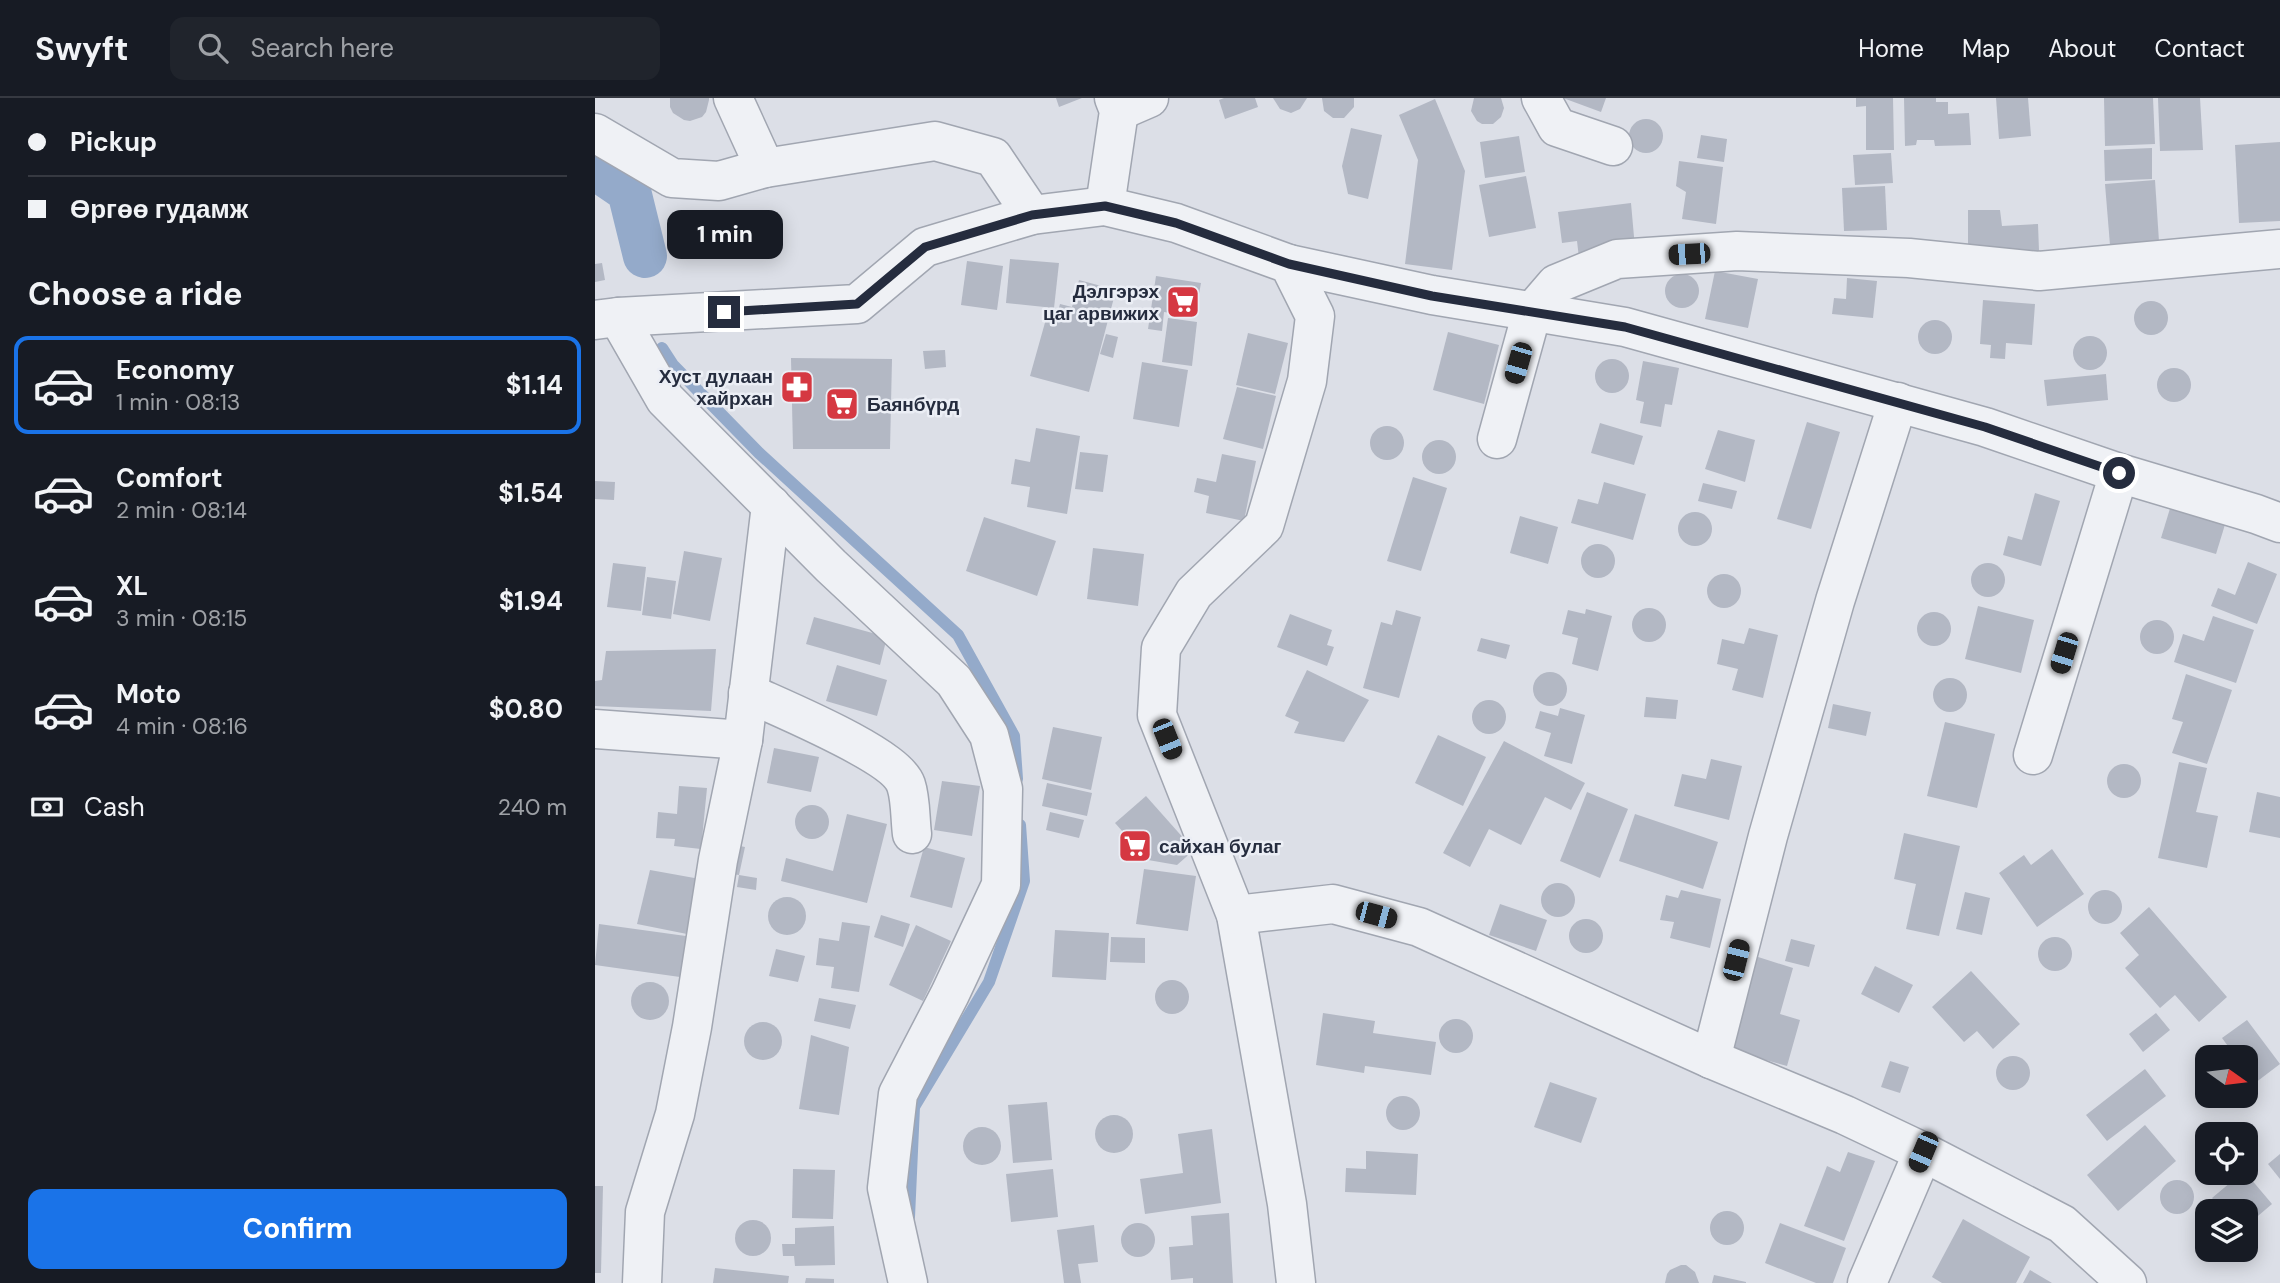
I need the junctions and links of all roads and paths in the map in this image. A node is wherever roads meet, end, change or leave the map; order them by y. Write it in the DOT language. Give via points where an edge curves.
graph roads {
  1 [pos="733,98"];
  2 [pos="1541,98"];
  3 [pos="1127,102"];
  4 [pos="595,133"];
  5 [pos="1613,146"];
  6 [pos="765,168"];
  7 [pos="1105,206"];
  8 [pos="1032,215"];
  9 [pos="2280,249"];
  10 [pos="1289,264"];
  11 [pos="1532,312"];
  12 [pos="606,319"];
  13 [pos="1898,402"];
  14 [pos="1497,439"];
  15 [pos="2119,473"];
  16 [pos="771,505"];
  17 [pos="2280,523"];
  18 [pos="748,693"];
  19 [pos="595,729"];
  20 [pos="743,740"];
  21 [pos="2033,755"];
  22 [pos="912,834"];
  23 [pos="1236,915"];
  24 [pos="1711,1059"];
  25 [pos="1923,1152"];
  26 [pos="642,1283"];
  27 [pos="908,1283"];
  28 [pos="1296,1283"];
  29 [pos="1867,1283"];
  30 [pos="2127,1283"];
  1 -- 6 [label="street"];
  2 -- 5 [label="street" via="1557,127"];
  3 -- 7 [label="street"];
  4 -- 6 [label="street" via="672,178 719,180"];
  6 -- 8 [label="street" via="935,141 993,157"];
  7 -- 8 [label="street"];
  7 -- 10 [label="street" via="1176,223"];
  8 -- 12 [label="street" via="925,247 857,304"];
  9 -- 11 [label="street" via="2039,271 1909,258 1737,251 1617,259 1556,284"];
  10 -- 11 [label="street" via="1432,296"];
  10 -- 23 [label="street" via="1315,316 1307,380 1264,526 1194,593 1161,648 1157,715"];
  11 -- 13 [label="street" via="1625,327"];
  11 -- 14 [label="street"];
  12 -- 16 [label="street" via="665,399"];
  13 -- 15 [label="street"];
  13 -- 24 [label="street" via="1775,810"];
  15 -- 17 [label="street"];
  15 -- 21 [label="street"];
  16 -- 18 [label="street"];
  16 -- 27 [label="street" via="954,681 989,735 1003,789 1001,885 898,1094 887,1188"];
  18 -- 20 [label="street"];
  18 -- 22 [label="street" via="857,745 888,765 906,783"];
  19 -- 20 [label="street"];
  20 -- 26 [label="street" via="675,1114 645,1212"];
  23 -- 24 [label="street" via="1333,904 1419,927"];
  23 -- 28 [label="street" via="1287,1204"];
  24 -- 25 [label="street"];
  25 -- 29 [label="street"];
  25 -- 30 [label="street" via="2062,1224"];
}
